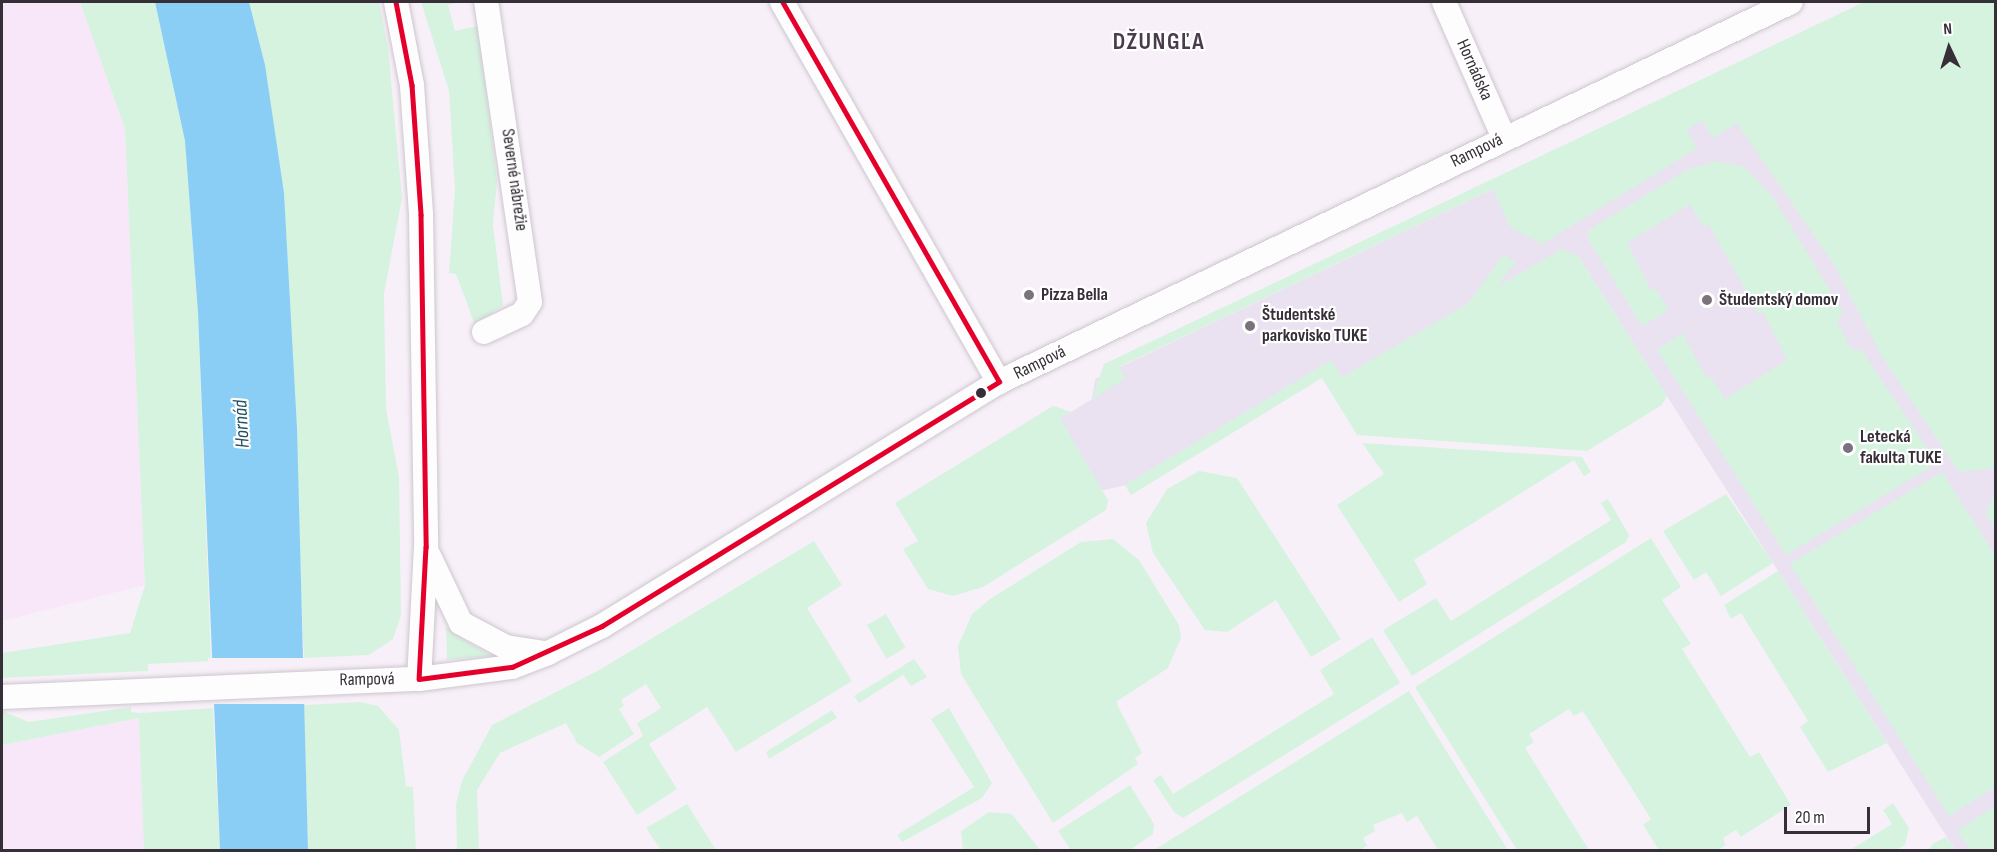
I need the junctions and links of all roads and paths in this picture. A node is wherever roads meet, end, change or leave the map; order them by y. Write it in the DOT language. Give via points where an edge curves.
graph roads {
  1 [pos="396,2"];
  2 [pos="486,2"];
  3 [pos="782,2"];
  4 [pos="1444,2"];
  5 [pos="1791,2"];
  6 [pos="1504,138"];
  7 [pos="484,333"];
  8 [pos="999,382"];
  9 [pos="426,547"];
  10 [pos="548,654"];
  11 [pos="419,679"];
  12 [pos="2,697"];
  1 -- 9 [label="street" via="417,129"];
  2 -- 7 [label="street, Severné nábrežie" via="530,302 522,314"];
  3 -- 8 [label="street"];
  4 -- 6 [label="street, Hornádska"];
  5 -- 6 [label="street, Rampová"];
  6 -- 8 [label="street, Rampová"];
  8 -- 10 [label="street, Rampová" via="602,626"];
  9 -- 10 [label="street" via="447,603 461,623 506,647"];
  9 -- 11 [label="street"];
  10 -- 11 [label="street, Rampová" via="512,667"];
  11 -- 12 [label="street, Rampová" via="140,688"];
}
